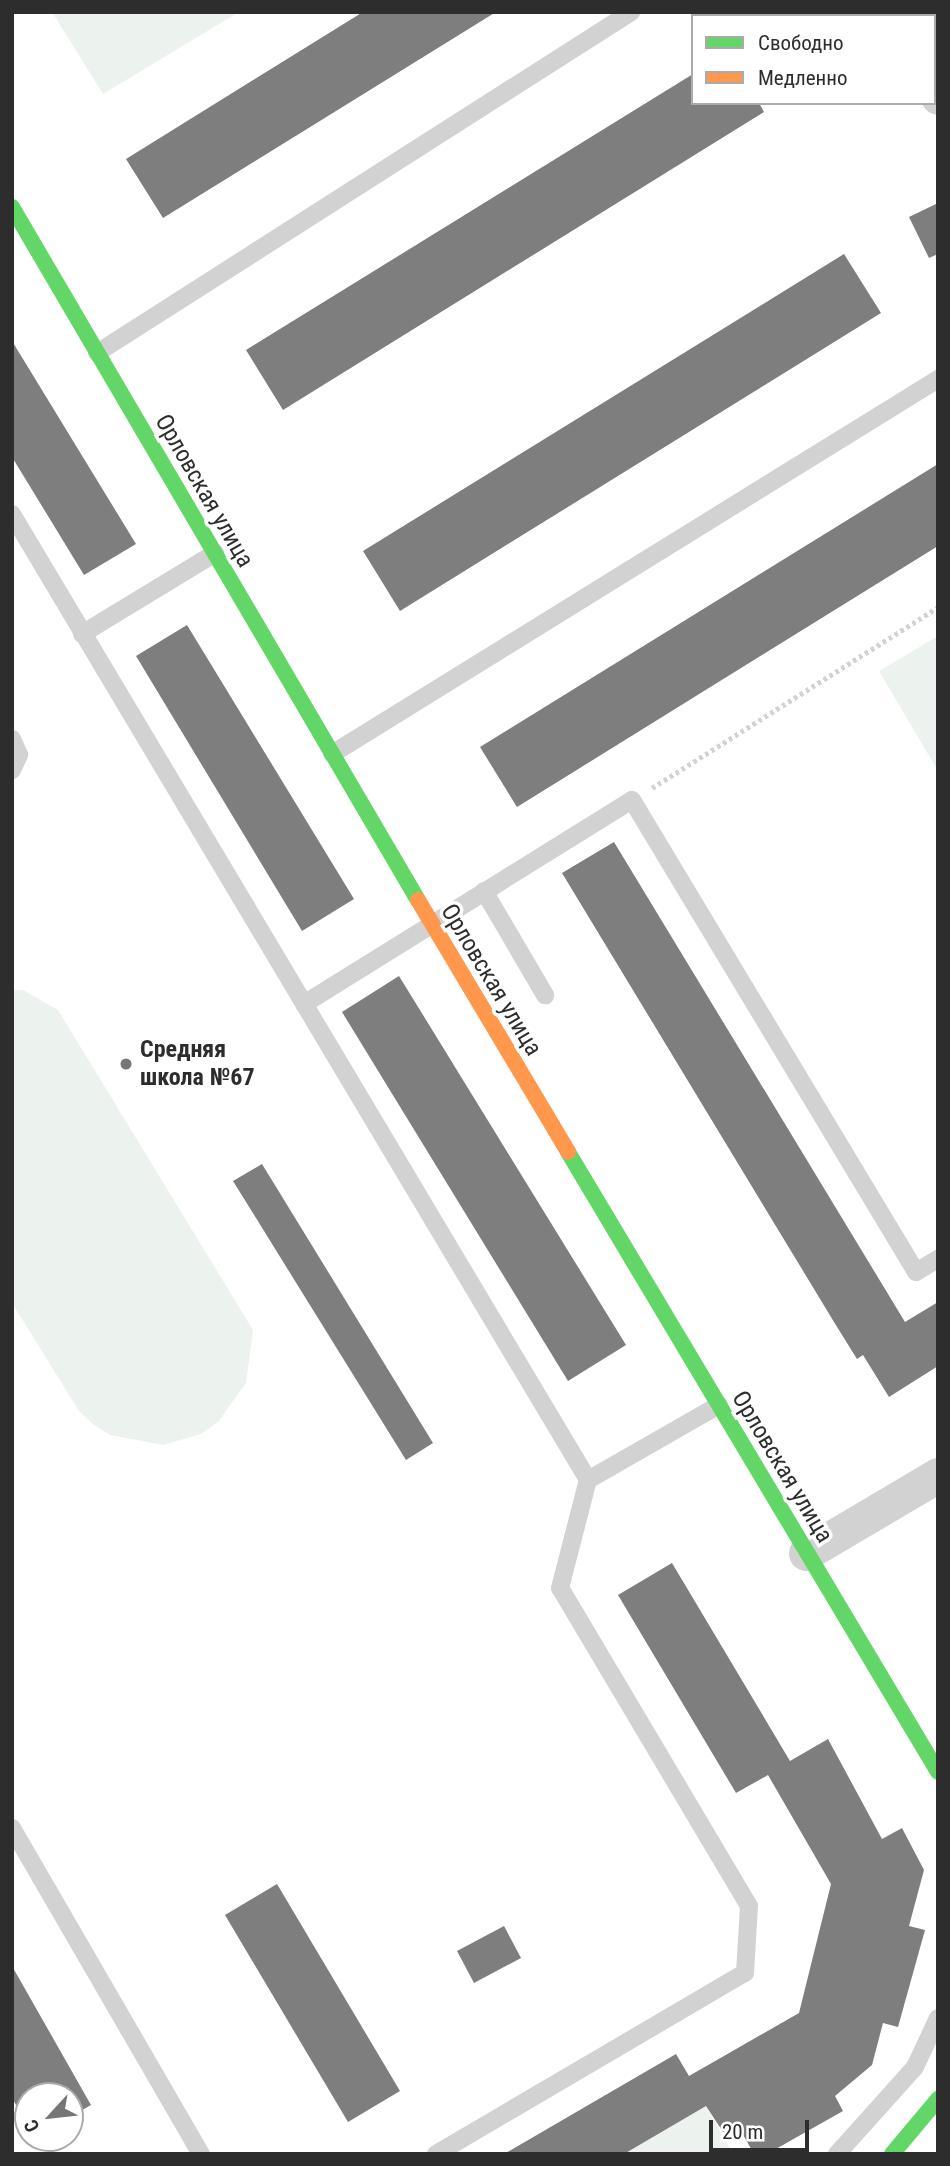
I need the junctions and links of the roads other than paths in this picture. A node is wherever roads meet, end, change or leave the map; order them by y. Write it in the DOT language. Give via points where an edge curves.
graph roads {
  1 [pos="631,12"];
  2 [pos="12,207"];
  3 [pos="97,353"];
  4 [pos="938,379"];
  5 [pos="12,514"];
  6 [pos="215,553"];
  7 [pos="82,634"];
  8 [pos="12,739"];
  9 [pos="332,754"];
  10 [pos="12,769"];
  11 [pos="484,891"];
  12 [pos="432,925"];
  13 [pos="545,995"];
  14 [pos="304,1004"];
  15 [pos="938,1259"];
  16 [pos="719,1405"];
  17 [pos="938,1475"];
  18 [pos="588,1480"];
  19 [pos="806,1553"];
  20 [pos="938,1772"];
  21 [pos="12,1828"];
  22 [pos="938,2018"];
  23 [pos="938,2099"];
  24 [pos="201,2154"];
  25 [pos="436,2154"];
  26 [pos="837,2154"];
  27 [pos="892,2154"];
  1 -- 3 [label="lane"];
  2 -- 3 [label="street, Орловская улица"];
  3 -- 6 [label="street, Орловская улица"];
  4 -- 9 [label="lane"];
  5 -- 7 [label="lane"];
  6 -- 7 [label="lane"];
  6 -- 9 [label="street, Орловская улица"];
  7 -- 14 [label="lane"];
  8 -- 10 [label="lane" via="19,755"];
  9 -- 12 [label="street, Орловская улица"];
  11 -- 12 [label="lane"];
  11 -- 13 [label="lane"];
  11 -- 15 [label="lane" via="632,800 916,1272"];
  12 -- 14 [label="lane"];
  12 -- 16 [label="street, Орловская улица"];
  14 -- 18 [label="lane"];
  16 -- 18 [label="lane"];
  16 -- 19 [label="street, Орловская улица"];
  17 -- 19 [label="street"];
  18 -- 25 [label="lane" via="560,1588 748,1906 745,1973"];
  19 -- 20 [label="street, Орловская улица"];
  21 -- 24 [label="lane"];
  22 -- 26 [label="lane" via="915,2067"];
  23 -- 27 [label="street"];
}
